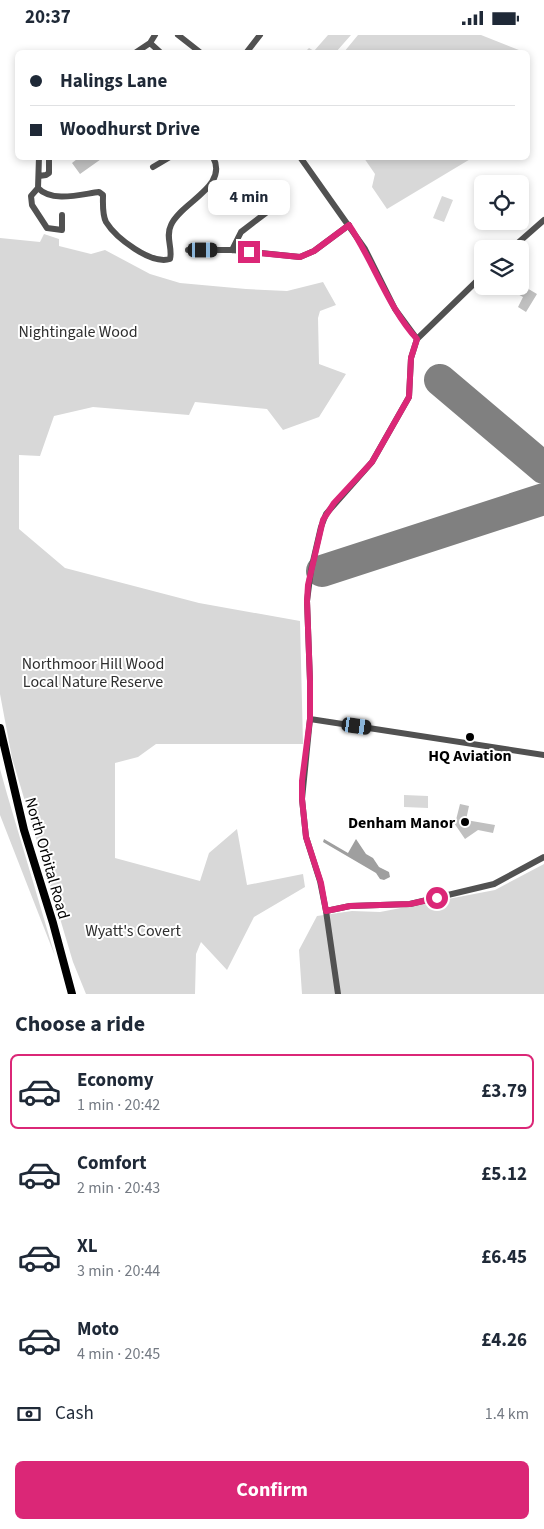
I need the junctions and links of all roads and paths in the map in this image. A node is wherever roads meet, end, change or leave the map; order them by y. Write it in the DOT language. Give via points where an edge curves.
graph roads {
  1 [pos="155,35"];
  2 [pos="178,35"];
  3 [pos="260,35"];
  4 [pos="150,43"];
  5 [pos="139,50"];
  6 [pos="158,50"];
  7 [pos="197,50"];
  8 [pos="248,50"];
  9 [pos="39,160"];
  10 [pos="49,160"];
  11 [pos="165,160"];
  12 [pos="214,160"];
  13 [pos="302,160"];
  14 [pos="153,167"];
  15 [pos="39,176"];
  16 [pos="38,188"];
  17 [pos="271,209"];
  18 [pos="62,215"];
  19 [pos="544,220"];
  20 [pos="349,225"];
  21 [pos="521,240"];
  22 [pos="188,250"];
  23 [pos="232,250"];
  24 [pos="474,284"];
  25 [pos="417,339"];
  26 [pos="310,719"];
  27 [pos="0,728"];
  28 [pos="544,755"];
  29 [pos="544,857"];
  30 [pos="326,911"];
  31 [pos="72,994"];
  32 [pos="338,994"];
  1 -- 4 [label="street"];
  2 -- 7 [label="street"];
  3 -- 8 [label="street"];
  4 -- 5 [label="street"];
  4 -- 6 [label="street"];
  9 -- 15 [label="street"];
  10 -- 15 [label="street" via="49,173"];
  11 -- 14 [label="street"];
  12 -- 16 [label="street" via="214,179 206,191 190,201 170,226 168,241 172,253 170,259 163,261 152,259 132,247 106,221 103,195 99,192 49,195"];
  13 -- 20 [label="street"];
  15 -- 16 [label="street"];
  16 -- 18 [label="street" via="31,196 32,205 47,228 62,230"];
  17 -- 23 [label="street" via="241,232"];
  19 -- 21 [label="street"];
  20 -- 23 [label="street" via="314,251 300,257"];
  20 -- 25 [label="street" via="365,249 395,309"];
  22 -- 23 [label="street"];
  24 -- 25 [label="street"];
  25 -- 26 [label="street" via="411,358 409,397 372,462 334,503 320,527 307,601"];
  26 -- 28 [label="street"];
  26 -- 30 [label="street" via="302,799 306,837"];
  27 -- 31 [label="main road, North Orbital Road" via="24,830"];
  29 -- 30 [label="street" via="494,884 410,904 350,906"];
  30 -- 32 [label="street"];
}
